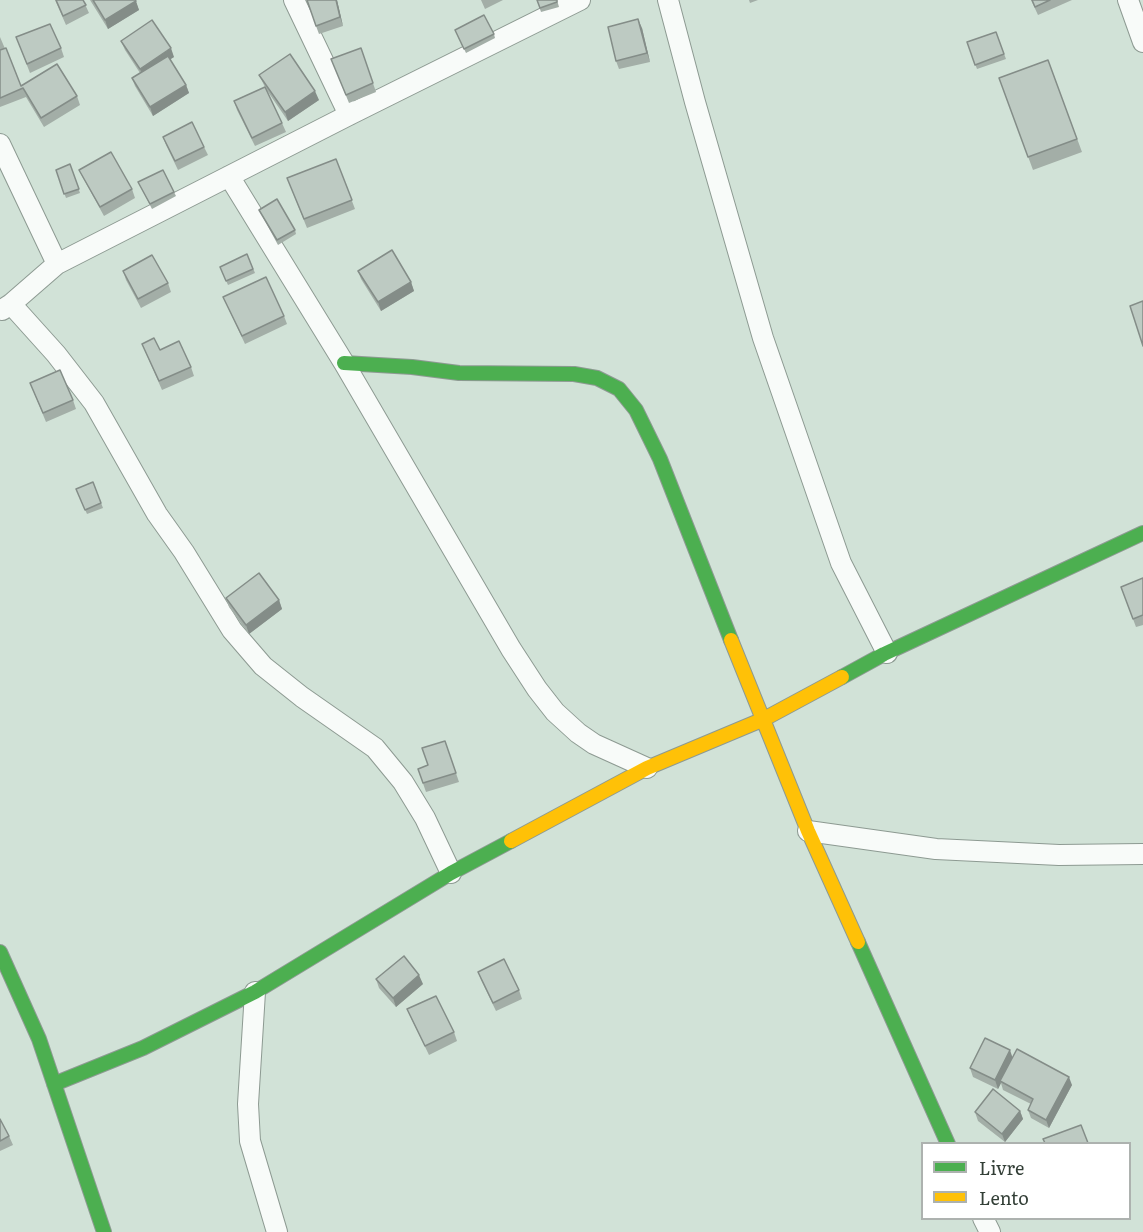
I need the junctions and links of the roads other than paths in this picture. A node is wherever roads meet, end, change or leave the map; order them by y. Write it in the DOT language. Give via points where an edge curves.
graph roads {
  1 [pos="294,0"];
  2 [pos="580,0"];
  3 [pos="668,0"];
  4 [pos="1128,0"];
  5 [pos="1143,42"];
  6 [pos="348,115"];
  7 [pos="0,144"];
  8 [pos="229,176"];
  9 [pos="57,264"];
  10 [pos="6,307"];
  11 [pos="344,363"];
  12 [pos="1143,533"];
  13 [pos="887,653"];
  14 [pos="764,718"];
  15 [pos="647,768"];
  16 [pos="808,831"];
  17 [pos="1143,854"];
  18 [pos="451,873"];
  19 [pos="0,952"];
  20 [pos="255,992"];
  21 [pos="54,1084"];
  22 [pos="948,1142"];
  23 [pos="104,1232"];
  24 [pos="277,1232"];
  1 -- 6 [label="street"];
  2 -- 6 [label="street"];
  3 -- 13 [label="street" via="763,338 841,562"];
  4 -- 5 [label="street"];
  6 -- 8 [label="street"];
  7 -- 9 [label="street"];
  8 -- 9 [label="street"];
  8 -- 11 [label="street"];
  9 -- 10 [label="street"];
  10 -- 18 [label="street" via="56,354 94,403 157,514 232,630 263,666 375,748 403,782 425,818"];
  11 -- 14 [label="street" via="459,373 574,374 597,378 619,389 636,410 660,459"];
  11 -- 15 [label="street" via="537,689 578,733"];
  12 -- 13 [label="street"];
  13 -- 14 [label="street"];
  14 -- 15 [label="street"];
  14 -- 16 [label="street"];
  15 -- 18 [label="street"];
  16 -- 17 [label="street" via="936,849 1059,855"];
  16 -- 22 [label="street"];
  18 -- 20 [label="street"];
  19 -- 21 [label="street" via="39,1039"];
  20 -- 21 [label="street" via="143,1048"];
  20 -- 24 [label="street" via="248,1104 250,1141"];
  21 -- 23 [label="street"];
}
